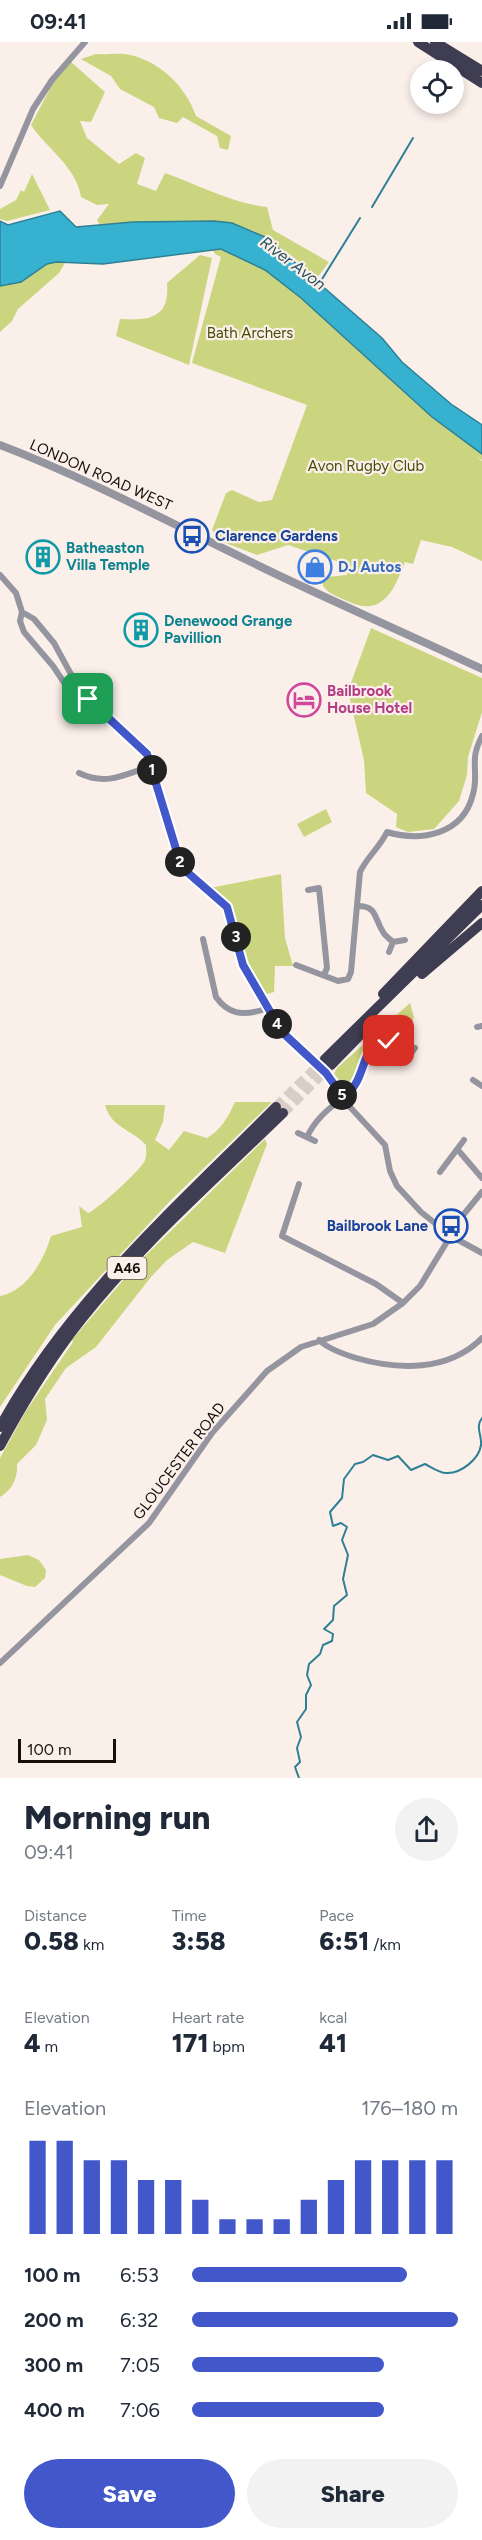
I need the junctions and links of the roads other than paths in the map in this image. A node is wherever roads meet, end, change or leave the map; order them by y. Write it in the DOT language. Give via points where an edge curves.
graph roads {
  1 [pos="85,42"];
  2 [pos="418,42"];
  3 [pos="435,42"];
  4 [pos="482,71"];
  5 [pos="482,83"];
  6 [pos="0,186"];
  7 [pos="0,445"];
  8 [pos="0,575"];
  9 [pos="22,612"];
  10 [pos="482,669"];
  11 [pos="92,716"];
  12 [pos="482,736"];
  13 [pos="151,766"];
  14 [pos="79,773"];
  15 [pos="308,890"];
  16 [pos="482,891"];
  17 [pos="482,905"];
  18 [pos="358,906"];
  19 [pos="482,915"];
  20 [pos="482,923"];
  21 [pos="203,939"];
  22 [pos="405,940"];
  23 [pos="393,942"];
  24 [pos="389,952"];
  25 [pos="296,965"];
  26 [pos="422,974"];
  27 [pos="324,975"];
  28 [pos="266,1004"];
  29 [pos="342,1042"];
  30 [pos="415,1048"];
  31 [pos="473,1080"];
  32 [pos="482,1086"];
  33 [pos="343,1097"];
  34 [pos="298,1133"];
  35 [pos="307,1137"];
  36 [pos="464,1140"];
  37 [pos="315,1141"];
  38 [pos="458,1150"];
  39 [pos="440,1172"];
  40 [pos="482,1178"];
  41 [pos="299,1184"];
  42 [pos="482,1192"];
  43 [pos="451,1236"];
  44 [pos="482,1253"];
  45 [pos="404,1304"];
  46 [pos="482,1338"];
  47 [pos="319,1340"];
  48 [pos="0,1427"];
  49 [pos="0,1446"];
  50 [pos="0,1663"];
  1 -- 6 [label="street" via="33,109"];
  2 -- 5 [label="highway"];
  3 -- 4 [label="highway"];
  7 -- 10 [label="street, LONDON ROAD WEST" via="65,470 248,561"];
  8 -- 9 [label="street" via="16,593"];
  9 -- 11 [label="street" via="24,632"];
  9 -- 13 [label="street" via="34,619 80,688 142,748"];
  12 -- 18 [label="street" via="475,753 473,796 466,810 447,829 433,836 404,837 387,832 360,872"];
  13 -- 14 [label="street" via="105,780 93,780"];
  13 -- 28 [label="street" via="180,862 227,907 243,965"];
  15 -- 27 [label="street" via="319,888 327,968"];
  16 -- 29 [label="highway"];
  17 -- 29 [label="highway"];
  18 -- 23 [label="street" via="374,911 383,932"];
  18 -- 27 [label="street" via="351,975 342,981"];
  19 -- 26 [label="highway"];
  20 -- 26 [label="highway"];
  21 -- 28 [label="street" via="221,1005 244,1014 261,1010"];
  22 -- 23 [label="street"];
  23 -- 24 [label="street"];
  25 -- 27 [label="street"];
  26 -- 29 [label="highway" via="328,1062"];
  28 -- 33 [label="street" via="288,1040 326,1073"];
  30 -- 33 [label="street" via="409,1056 389,1041 376,1043 358,1083"];
  31 -- 32 [label="street"];
  33 -- 35 [label="street" via="314,1122"];
  33 -- 43 [label="street" via="385,1145 397,1186"];
  34 -- 35 [label="street"];
  35 -- 37 [label="street"];
  36 -- 38 [label="street"];
  38 -- 39 [label="street"];
  38 -- 40 [label="street"];
  41 -- 45 [label="street" via="282,1236 376,1284"];
  42 -- 43 [label="street, GLOUCESTER ROAD"];
  43 -- 44 [label="street"];
  43 -- 45 [label="street, GLOUCESTER ROAD"];
  45 -- 47 [label="street, GLOUCESTER ROAD" via="373,1324"];
  46 -- 47 [label="street" via="461,1355 446,1360 392,1367 351,1357"];
  47 -- 50 [label="street, GLOUCESTER ROAD" via="301,1347 267,1371 212,1433 149,1523"];
  48 -- 49 [label="highway, A46" via="45,1354 86,1301 136,1246 280,1110 102,1295 34,1386"];
}
